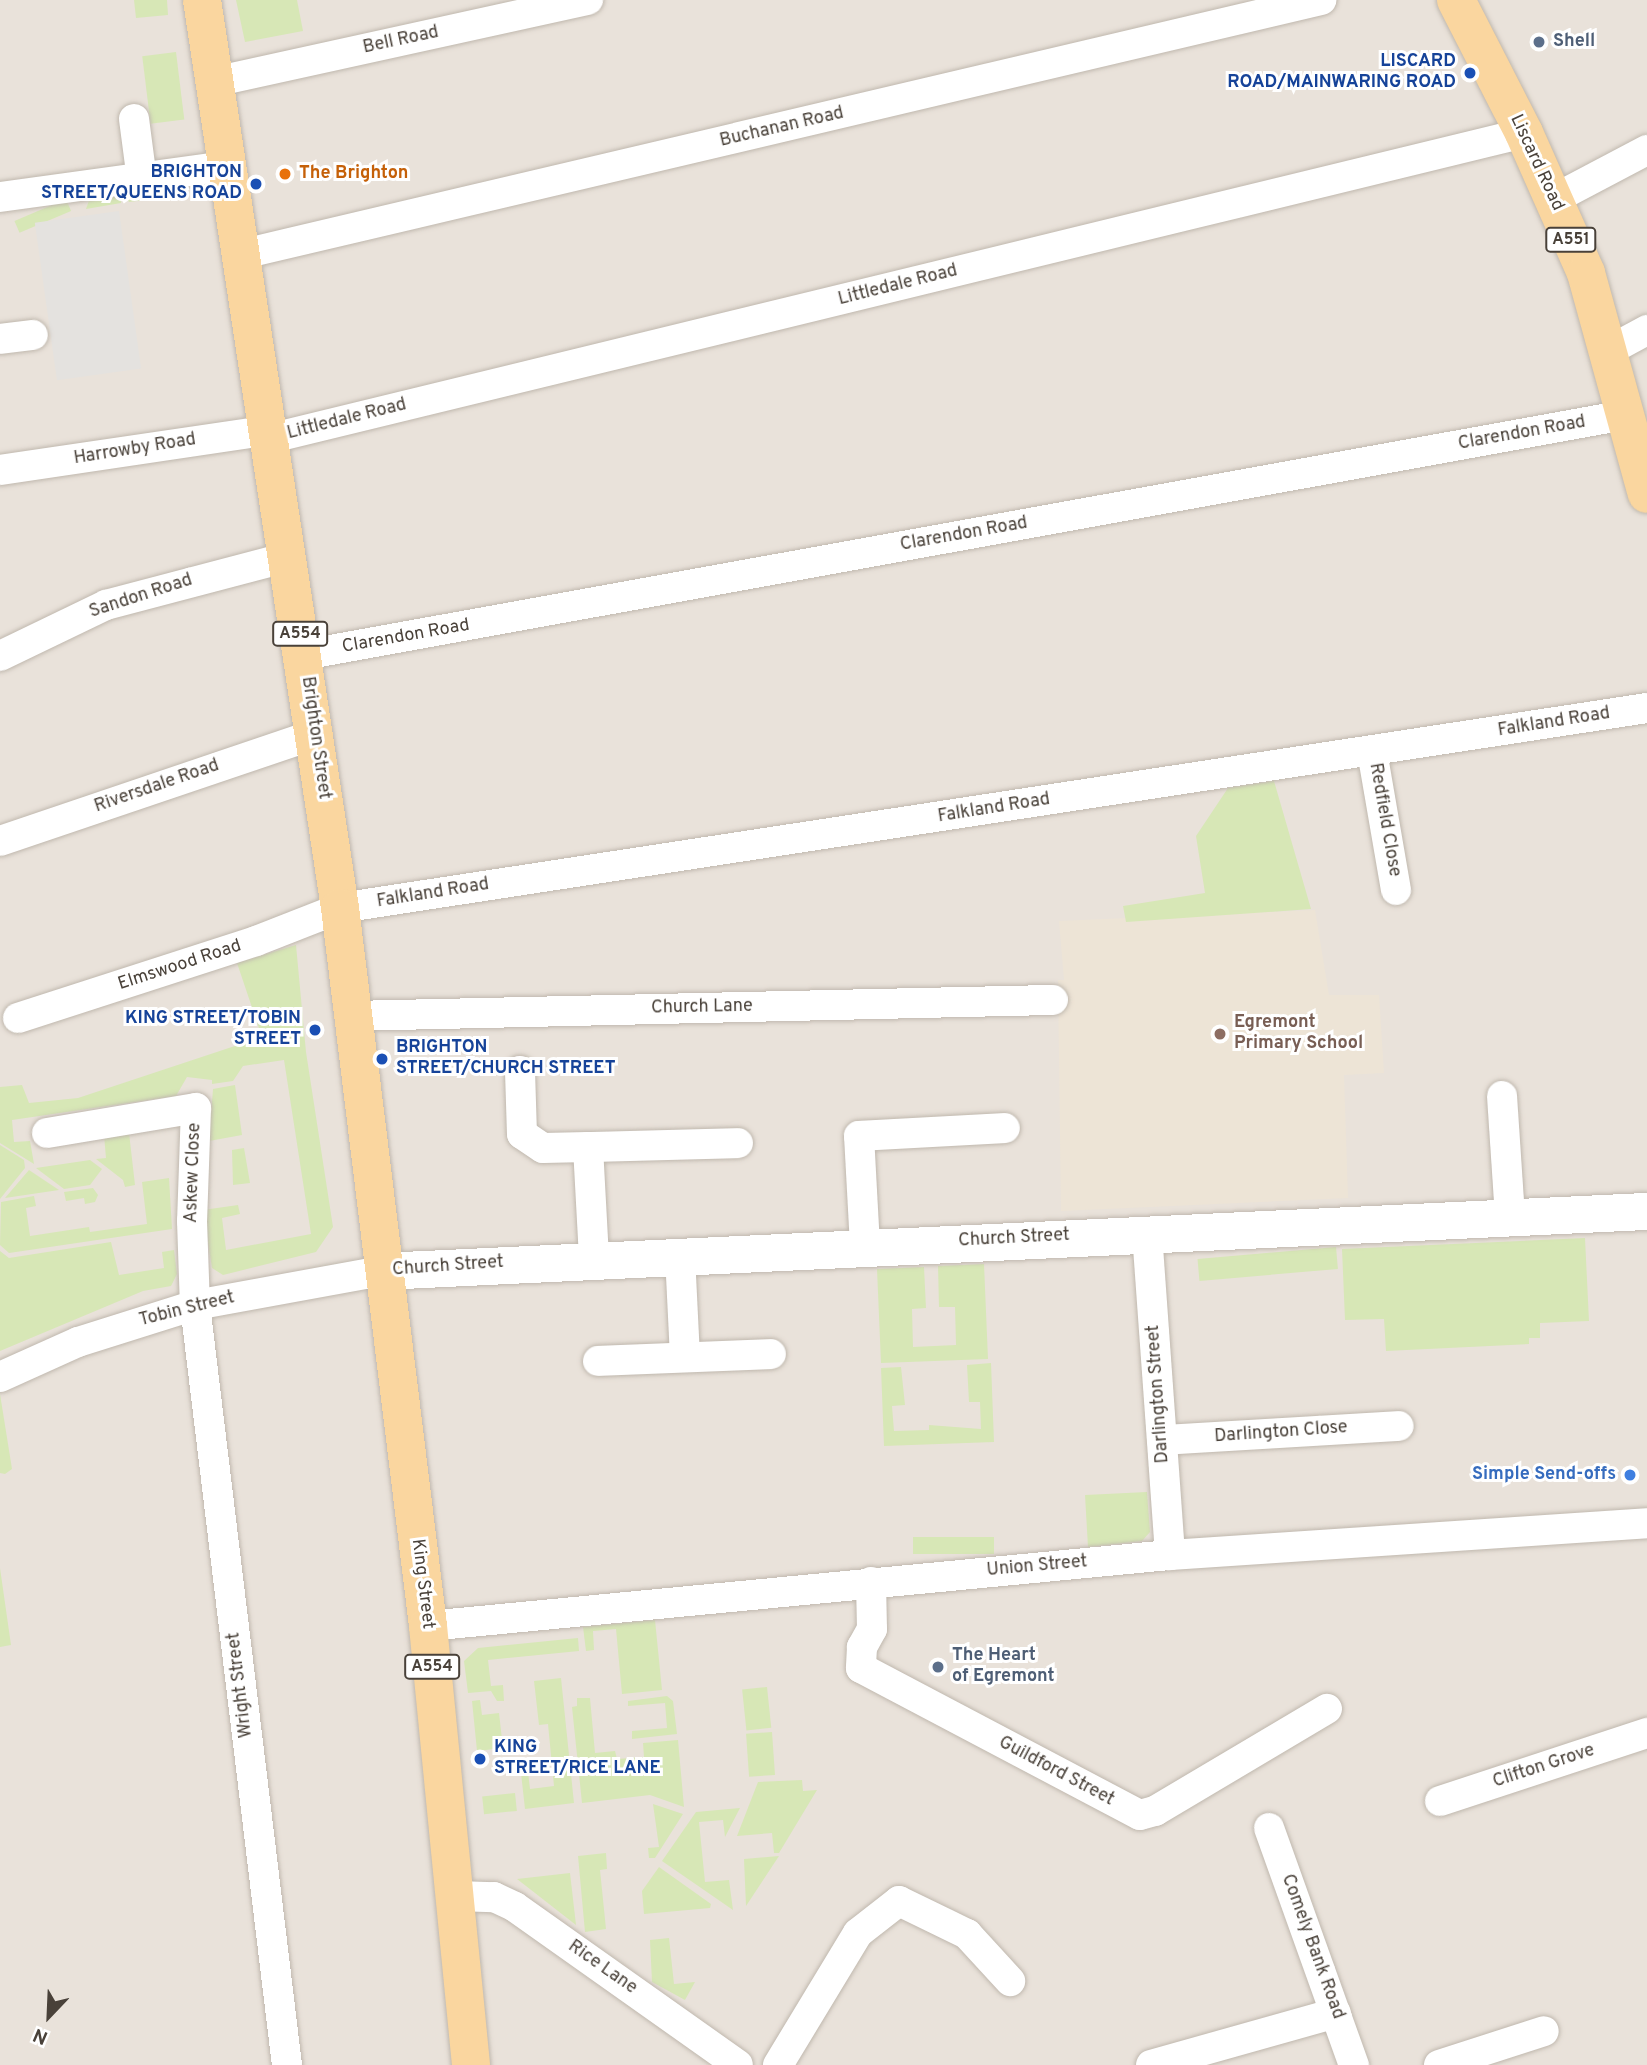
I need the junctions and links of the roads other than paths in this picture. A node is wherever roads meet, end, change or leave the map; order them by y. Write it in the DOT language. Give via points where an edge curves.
graph roads {
  1 [pos="202,0"];
  2 [pos="588,0"];
  3 [pos="1321,0"];
  4 [pos="1456,0"];
  5 [pos="214,82"];
  6 [pos="134,119"];
  7 [pos="1524,133"];
  8 [pos="1647,150"];
  9 [pos="227,166"];
  10 [pos="142,180"];
  11 [pos="0,197"];
  12 [pos="1554,199"];
  13 [pos="243,254"];
  14 [pos="1647,330"];
  15 [pos="33,335"];
  16 [pos="0,338"];
  17 [pos="1610,350"];
  18 [pos="1625,415"];
  19 [pos="271,434"];
  20 [pos="0,470"];
  21 [pos="1647,494"];
  22 [pos="288,557"];
  23 [pos="303,655"];
  24 [pos="0,656"];
  25 [pos="1647,708"];
  26 [pos="314,734"];
  27 [pos="1372,751"];
  28 [pos="0,841"];
  29 [pos="1396,890"];
  30 [pos="340,908"];
  31 [pos="1053,1000"];
  32 [pos="351,1016"];
  33 [pos="18,1018"];
  34 [pos="520,1071"];
  35 [pos="1502,1096"];
  36 [pos="1005,1128"];
  37 [pos="47,1133"];
  38 [pos="738,1143"];
  39 [pos="588,1147"];
  40 [pos="1647,1211"];
  41 [pos="1510,1218"];
  42 [pos="1147,1233"];
  43 [pos="865,1246"];
  44 [pos="680,1255"];
  45 [pos="594,1259"];
  46 [pos="382,1271"];
  47 [pos="195,1306"];
  48 [pos="771,1354"];
  49 [pos="685,1357"];
  50 [pos="598,1362"];
  51 [pos="0,1377"];
  52 [pos="1399,1426"];
  53 [pos="1163,1440"];
  54 [pos="1647,1523"];
  55 [pos="1170,1555"];
  56 [pos="871,1582"];
  57 [pos="428,1626"];
  58 [pos="1327,1709"];
  59 [pos="1647,1733"];
  60 [pos="1440,1801"];
  61 [pos="1269,1828"];
  62 [pos="456,1896"];
  63 [pos="1010,1981"];
  64 [pos="1335,2013"];
  65 [pos="1544,2031"];
  66 [pos="287,2065"];
  67 [pos="471,2065"];
  68 [pos="738,2065"];
  69 [pos="778,2065"];
  70 [pos="1151,2065"];
  71 [pos="1354,2065"];
  72 [pos="1439,2065"];
  1 -- 5 [label="main road, Brighton Street / A554"];
  2 -- 5 [label="street, Bell Road"];
  3 -- 13 [label="street, Buchanan Road"];
  4 -- 7 [label="main road, Liscard Road / A551"];
  5 -- 9 [label="main road, Brighton Street / A554"];
  6 -- 10 [label="street"];
  7 -- 12 [label="main road, Liscard Road / A551"];
  7 -- 19 [label="street, Littledale Road"];
  8 -- 12 [label="street"];
  9 -- 10 [label="street"];
  9 -- 13 [label="main road, Brighton Street / A554"];
  10 -- 11 [label="street"];
  12 -- 17 [label="main road, Liscard Road / A551" via="1586,273"];
  13 -- 19 [label="main road, Brighton Street / A554"];
  14 -- 17 [label="street"];
  15 -- 16 [label="street"];
  17 -- 18 [label="main road, Liscard Road / A551"];
  18 -- 21 [label="main road, Liscard Road / A551"];
  18 -- 23 [label="street, Clarendon Road"];
  19 -- 20 [label="street, Harrowby Road"];
  19 -- 22 [label="main road, Brighton Street / A554"];
  22 -- 23 [label="main road, Brighton Street / A554"];
  22 -- 24 [label="street, Sandon Road" via="106,605"];
  23 -- 26 [label="main road, Brighton Street / A554"];
  25 -- 27 [label="street, Falkland Road"];
  26 -- 28 [label="street, Riversdale Road"];
  26 -- 30 [label="main road, Brighton Street / A554"];
  27 -- 29 [label="street, Redfield Close"];
  27 -- 30 [label="street, Falkland Road"];
  30 -- 32 [label="main road, Brighton Street / A554"];
  30 -- 33 [label="street, Elmswood Road" via="256,941"];
  31 -- 32 [label="street, Church Lane"];
  32 -- 46 [label="main road, Brighton Street / A554"];
  34 -- 39 [label="street" via="523,1134 542,1148"];
  35 -- 41 [label="street"];
  36 -- 43 [label="street" via="859,1136"];
  37 -- 47 [label="street, Askew Close" via="196,1108"];
  38 -- 39 [label="street"];
  39 -- 45 [label="street"];
  40 -- 41 [label="street, Church Street"];
  41 -- 42 [label="street, Church Street"];
  42 -- 43 [label="street, Church Street"];
  42 -- 53 [label="street, Darlington Street"];
  43 -- 44 [label="street, Church Street"];
  44 -- 45 [label="street, Church Street"];
  44 -- 49 [label="street"];
  45 -- 46 [label="street, Church Street"];
  46 -- 47 [label="street, Tobin Street"];
  46 -- 57 [label="main road, King Street / A554"];
  47 -- 51 [label="street, Tobin Street" via="78,1342"];
  47 -- 66 [label="street, Wright Street"];
  48 -- 49 [label="street"];
  49 -- 50 [label="street"];
  52 -- 53 [label="street, Darlington Close"];
  53 -- 55 [label="street, Darlington Street"];
  54 -- 55 [label="street, Union Street"];
  55 -- 56 [label="street, Union Street"];
  56 -- 57 [label="street, Union Street"];
  56 -- 58 [label="street, Guildford Street" via="872,1629 862,1647 861,1668 1140,1815 1155,1811"];
  57 -- 62 [label="main road, King Street / A554"];
  59 -- 60 [label="street, Clifton Grove"];
  61 -- 64 [label="street, Comely Bank Road"];
  62 -- 67 [label="main road, King Street / A554"];
  62 -- 68 [label="street, Rice Lane" via="494,1897 515,1907"];
  63 -- 69 [label="street" via="967,1934 899,1901 858,1933"];
  64 -- 70 [label="street"];
  64 -- 71 [label="street, Comely Bank Road"];
  65 -- 72 [label="street"];
}
